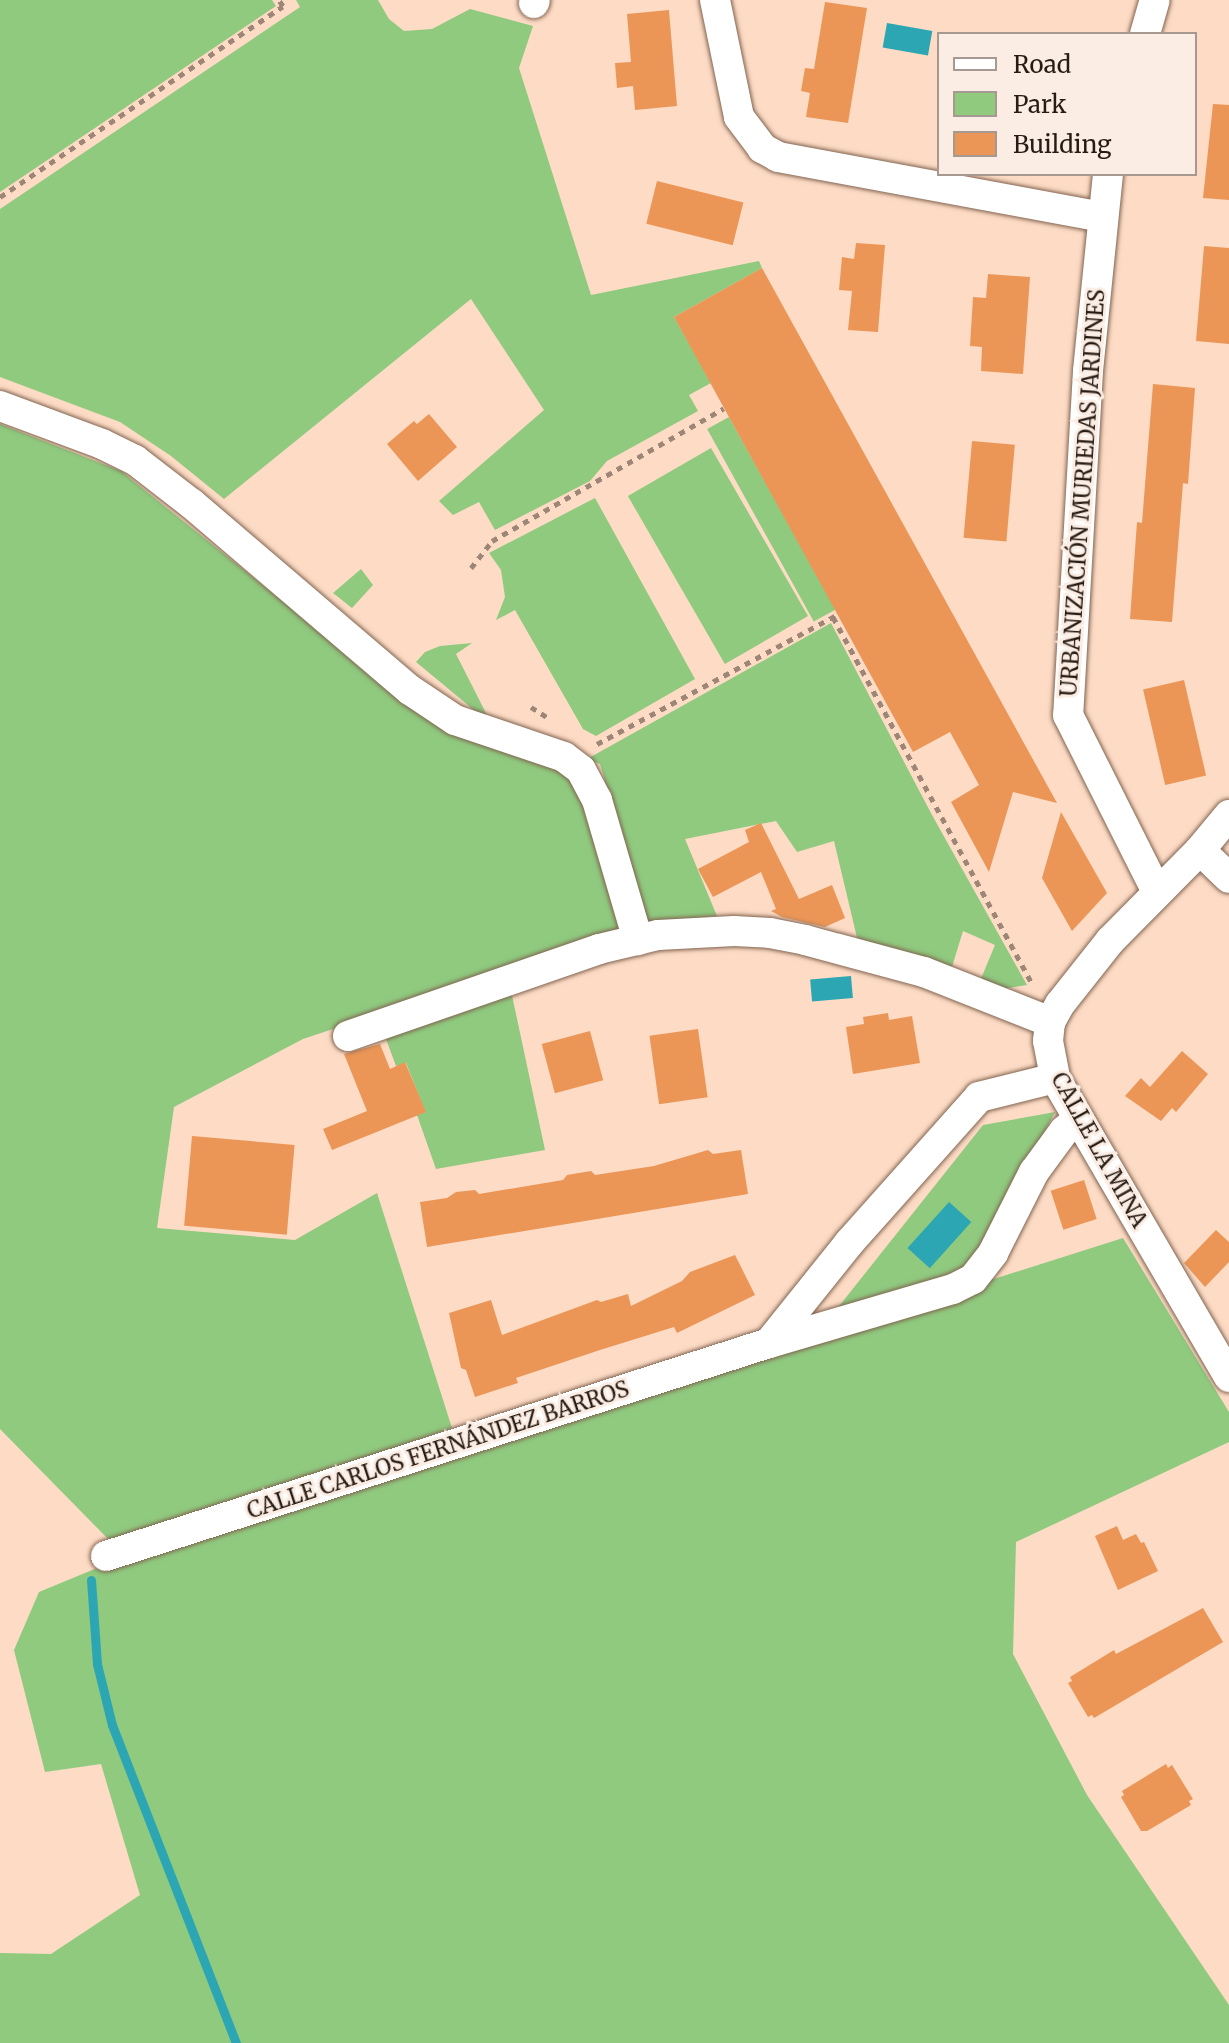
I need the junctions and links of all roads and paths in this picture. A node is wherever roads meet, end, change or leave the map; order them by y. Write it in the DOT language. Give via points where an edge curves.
graph roads {
  1 [pos="279,0"];
  2 [pos="715,0"];
  3 [pos="1155,0"];
  4 [pos="1146,32"];
  5 [pos="1108,176"];
  6 [pos="0,197"];
  7 [pos="1103,217"];
  8 [pos="0,406"];
  9 [pos="724,408"];
  10 [pos="471,568"];
  11 [pos="531,707"];
  12 [pos="556,723"];
  13 [pos="594,746"];
  14 [pos="1229,815"];
  15 [pos="1200,850"];
  16 [pos="1229,878"];
  17 [pos="1157,892"];
  18 [pos="638,940"];
  19 [pos="1041,1018"];
  20 [pos="348,1036"];
  21 [pos="1055,1078"];
  22 [pos="1078,1119"];
  23 [pos="769,1343"];
  24 [pos="1229,1377"];
  25 [pos="106,1556"];
  1 -- 6 [label="path" via="283,6"];
  2 -- 7 [label="street" via="739,117 770,152"];
  3 -- 4 [label="street"];
  5 -- 7 [label="street, URBANIZACIÓN MURIEDAS JARDINES"];
  7 -- 17 [label="street, URBANIZACIÓN MURIEDAS JARDINES" via="1086,386 1068,715"];
  8 -- 18 [label="street" via="135,460 410,690 455,720 556,754 581,770 597,800"];
  9 -- 10 [label="path" via="492,541"];
  11 -- 12 [label="path"];
  13 -- 19 [label="path" via="835,616 1036,988"];
  14 -- 15 [label="street"];
  15 -- 16 [label="street"];
  15 -- 17 [label="street"];
  17 -- 19 [label="street" via="1060,1004"];
  18 -- 19 [label="street" via="704,932 770,933 924,972"];
  18 -- 20 [label="street"];
  19 -- 21 [label="street, CALLE LA MINA"];
  21 -- 22 [label="street, CALLE LA MINA"];
  21 -- 23 [label="street" via="979,1097 849,1243"];
  22 -- 23 [label="street, CALLE CARLOS FERNÁNDEZ BARROS" via="1034,1172 993,1253 973,1279"];
  22 -- 24 [label="street, CALLE LA MINA"];
  23 -- 25 [label="street, CALLE CARLOS FERNÁNDEZ BARROS"];
}
